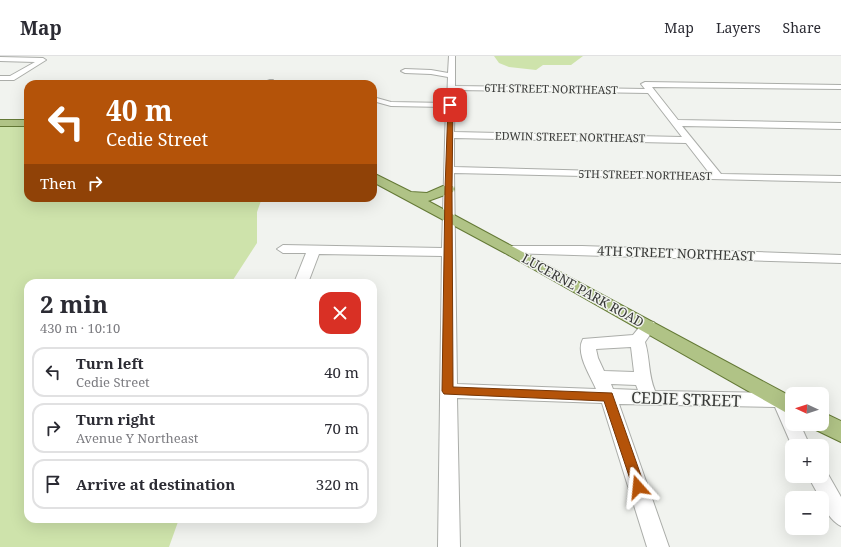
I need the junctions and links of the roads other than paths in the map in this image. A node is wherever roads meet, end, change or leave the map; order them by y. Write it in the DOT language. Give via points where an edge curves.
graph roads {
  1 [pos="51,56"];
  2 [pos="452,56"];
  3 [pos="0,59"];
  4 [pos="43,60"];
  5 [pos="405,71"];
  6 [pos="451,76"];
  7 [pos="0,78"];
  8 [pos="646,85"];
  9 [pos="841,87"];
  10 [pos="451,88"];
  11 [pos="377,100"];
  12 [pos="450,105"];
  13 [pos="0,123"];
  14 [pos="24,123"];
  15 [pos="676,123"];
  16 [pos="841,126"];
  17 [pos="451,135"];
  18 [pos="690,140"];
  19 [pos="449,170"];
  20 [pos="718,176"];
  21 [pos="841,178"];
  22 [pos="377,179"];
  23 [pos="448,189"];
  24 [pos="409,195"];
  25 [pos="448,216"];
  26 [pos="283,249"];
  27 [pos="314,249"];
  28 [pos="510,250"];
  29 [pos="448,252"];
  30 [pos="841,259"];
  31 [pos="303,279"];
  32 [pos="649,326"];
  33 [pos="637,341"];
  34 [pos="599,377"];
  35 [pos="642,379"];
  36 [pos="448,391"];
  37 [pos="608,396"];
  38 [pos="649,398"];
  39 [pos="785,402"];
  40 [pos="785,403"];
  41 [pos="829,426"];
  42 [pos="841,432"];
  43 [pos="822,483"];
  44 [pos="841,516"];
  45 [pos="449,547"];
  46 [pos="658,547"];
  1 -- 4 [label="street"];
  2 -- 6 [label="street"];
  3 -- 4 [label="street"];
  4 -- 7 [label="street" via="11,78"];
  5 -- 6 [label="street"];
  6 -- 10 [label="street"];
  8 -- 9 [label="street, 6TH STREET NORTHEAST"];
  8 -- 10 [label="street, 6TH STREET NORTHEAST"];
  8 -- 15 [label="street"];
  10 -- 12 [label="street"];
  11 -- 12 [label="street" via="391,104"];
  12 -- 17 [label="street"];
  13 -- 14 [label="main road"];
  15 -- 16 [label="street"];
  15 -- 18 [label="street"];
  17 -- 18 [label="street, EDWIN STREET NORTHEAST"];
  17 -- 19 [label="street"];
  18 -- 20 [label="street"];
  19 -- 20 [label="street, 5TH STREET NORTHEAST"];
  19 -- 23 [label="street"];
  20 -- 21 [label="street, 5TH STREET NORTHEAST"];
  22 -- 24 [label="main road, LUCERNE PARK ROAD"];
  23 -- 24 [label="main road" via="429,197"];
  23 -- 25 [label="street"];
  24 -- 25 [label="main road, LUCERNE PARK ROAD"];
  25 -- 28 [label="main road, LUCERNE PARK ROAD"];
  25 -- 29 [label="street"];
  26 -- 27 [label="street"];
  27 -- 29 [label="street"];
  27 -- 31 [label="street"];
  28 -- 30 [label="street, 4TH STREET NORTHEAST" via="589,250"];
  28 -- 32 [label="main road, LUCERNE PARK ROAD"];
  29 -- 36 [label="street"];
  32 -- 33 [label="street"];
  32 -- 39 [label="main road, LUCERNE PARK ROAD"];
  33 -- 34 [label="street" via="588,343 590,358"];
  33 -- 35 [label="street" via="641,354"];
  34 -- 35 [label="street"];
  34 -- 37 [label="street"];
  35 -- 38 [label="street"];
  36 -- 37 [label="street, CEDIE STREET"];
  36 -- 45 [label="street"];
  37 -- 38 [label="street, CEDIE STREET"];
  37 -- 46 [label="street"];
  38 -- 40 [label="street, CEDIE STREET"];
  41 -- 42 [label="main road"];
  43 -- 44 [label="street"];
}
